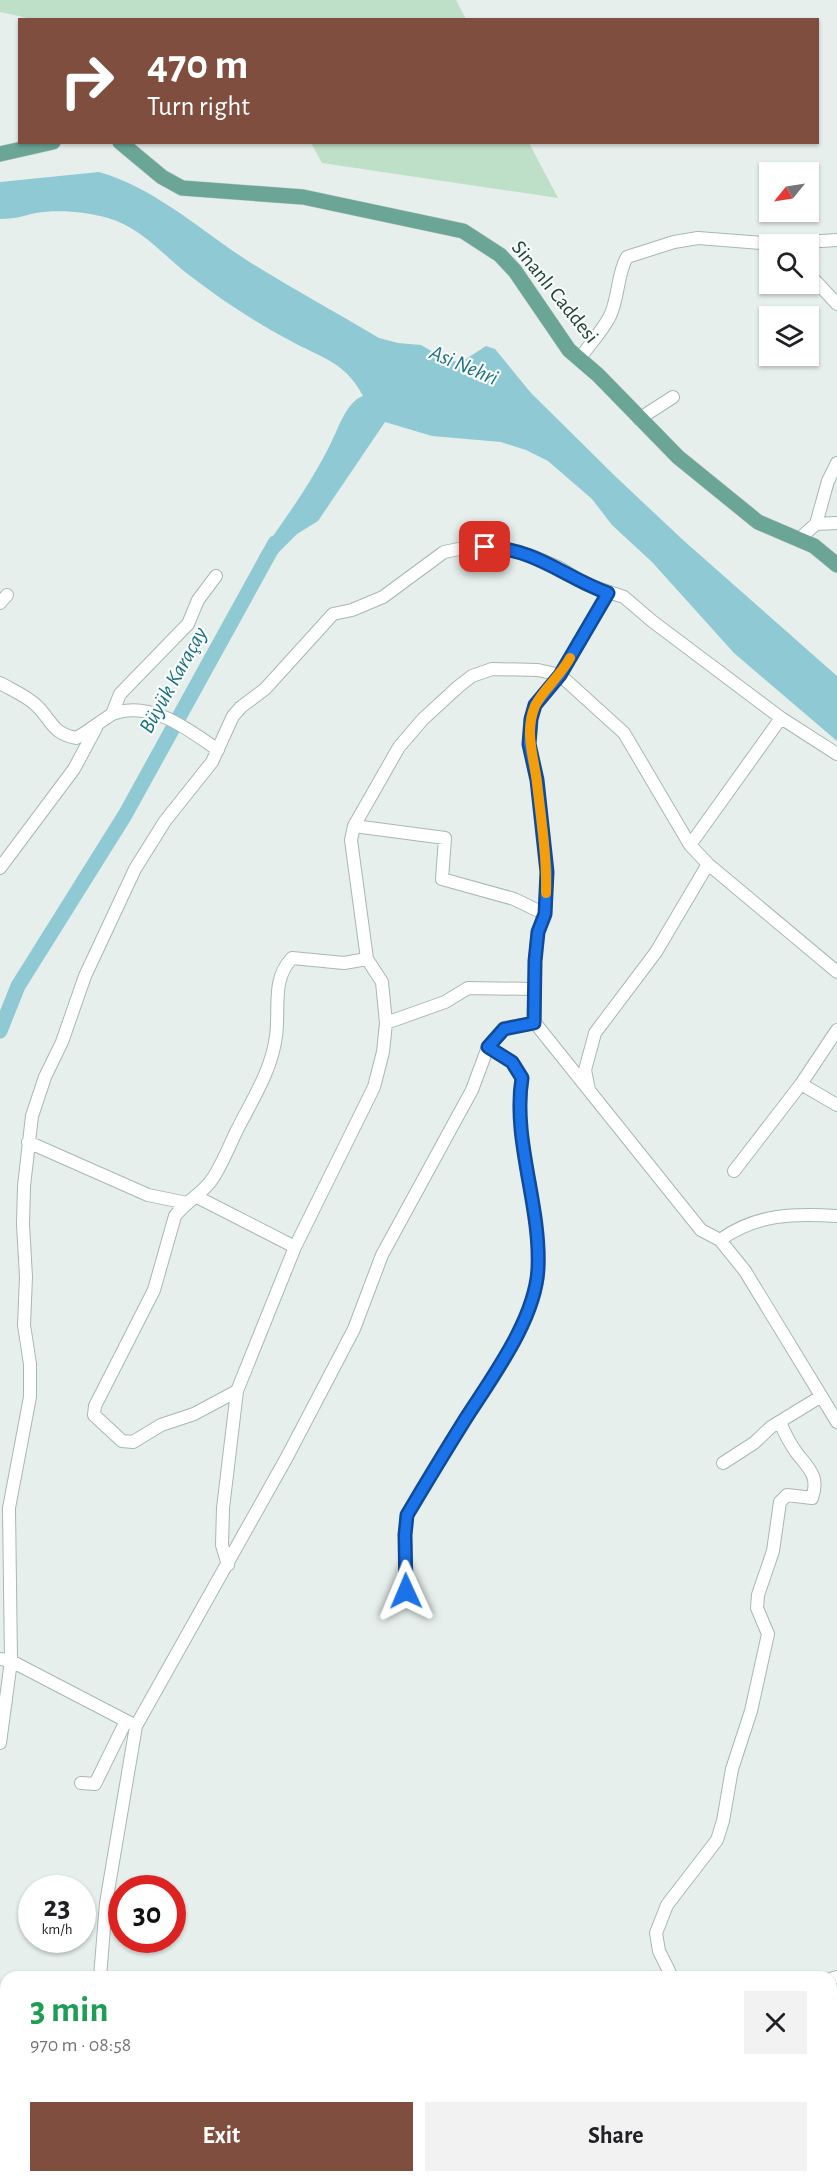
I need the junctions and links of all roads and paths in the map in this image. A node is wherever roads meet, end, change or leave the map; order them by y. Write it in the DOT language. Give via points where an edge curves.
graph roads {
  1 [pos="43,144"];
  2 [pos="122,144"];
  3 [pos="0,153"];
  4 [pos="837,240"];
  5 [pos="819,241"];
  6 [pos="759,243"];
  7 [pos="819,285"];
  8 [pos="837,304"];
  9 [pos="580,358"];
  10 [pos="673,397"];
  11 [pos="639,419"];
  12 [pos="837,463"];
  13 [pos="837,522"];
  14 [pos="816,524"];
  15 [pos="799,539"];
  16 [pos="837,565"];
  17 [pos="216,576"];
  18 [pos="608,593"];
  19 [pos="560,675"];
  20 [pos="0,683"];
  21 [pos="112,714"];
  22 [pos="781,718"];
  23 [pos="97,727"];
  24 [pos="219,750"];
  25 [pos="837,754"];
  26 [pos="354,826"];
  27 [pos="690,845"];
  28 [pos="708,864"];
  29 [pos="0,867"];
  30 [pos="545,914"];
  31 [pos="367,959"];
  32 [pos="837,972"];
  33 [pos="534,989"];
  34 [pos="386,1023"];
  35 [pos="534,1023"];
  36 [pos="837,1030"];
  37 [pos="488,1047"];
  38 [pos="801,1084"];
  39 [pos="589,1090"];
  40 [pos="837,1105"];
  41 [pos="27,1142"];
  42 [pos="734,1171"];
  43 [pos="192,1200"];
  44 [pos="837,1216"];
  45 [pos="720,1240"];
  46 [pos="295,1247"];
  47 [pos="237,1391"];
  48 [pos="820,1397"];
  49 [pos="780,1422"];
  50 [pos="837,1422"];
  51 [pos="723,1463"];
  52 [pos="228,1565"];
  53 [pos="406,1591"];
  54 [pos="5,1660"];
  55 [pos="131,1724"];
  56 [pos="0,1743"];
  57 [pos="81,1782"];
  58 [pos="100,1971"];
  59 [pos="669,1971"];
  1 -- 3 [label="main road"];
  2 -- 9 [label="main road, Sinanlı Caddesi" via="182,188 303,197 463,231 500,255 556,334"];
  4 -- 5 [label="street"];
  6 -- 9 [label="street" via="698,238 627,257 610,316"];
  7 -- 8 [label="street"];
  9 -- 11 [label="main road, Sinanlı Caddesi"];
  10 -- 11 [label="street"];
  11 -- 15 [label="main road, Sinanlı Caddesi" via="744,512 775,531"];
  12 -- 14 [label="street"];
  13 -- 14 [label="street"];
  14 -- 15 [label="street"];
  15 -- 16 [label="main road, Sinanlı Caddesi" via="828,555"];
  17 -- 21 [label="street" via="198,600 188,624 120,694"];
  18 -- 19 [label="street"];
  18 -- 22 [label="street" via="624,597"];
  18 -- 24 [label="street" via="585,585 560,568 500,547 444,552 383,597 333,614 265,689 233,716"];
  19 -- 26 [label="street" via="538,669 492,669 472,676 423,719 399,747"];
  19 -- 27 [label="street" via="624,732"];
  19 -- 30 [label="street" via="535,705 529,744 547,872"];
  20 -- 23 [label="street" via="37,706 51,726 65,736 76,738"];
  21 -- 23 [label="street"];
  21 -- 24 [label="street" via="139,709 160,715"];
  22 -- 25 [label="street"];
  22 -- 27 [label="street"];
  23 -- 29 [label="street" via="74,769"];
  24 -- 41 [label="street" via="165,821 135,869 85,976 45,1077"];
  26 -- 30 [label="street" via="445,838 442,879 514,899"];
  26 -- 31 [label="street" via="351,840"];
  27 -- 28 [label="street"];
  28 -- 32 [label="street"];
  28 -- 39 [label="street" via="656,952 595,1034 585,1070"];
  30 -- 33 [label="street" via="538,932"];
  31 -- 34 [label="street" via="382,982"];
  31 -- 43 [label="street" via="344,963 292,958 284,967 275,1001 276,1036 266,1072 213,1178"];
  33 -- 34 [label="street" via="468,988 445,1002"];
  33 -- 35 [label="street"];
  34 -- 46 [label="street" via="374,1087"];
  35 -- 37 [label="street" via="504,1029"];
  35 -- 39 [label="street"];
  36 -- 38 [label="street"];
  37 -- 52 [label="street" via="472,1090 382,1255 354,1329"];
  37 -- 53 [label="street" via="512,1062 522,1078 518,1102 533,1199 536,1292 482,1396 407,1515"];
  38 -- 40 [label="street"];
  38 -- 42 [label="street"];
  39 -- 45 [label="street" via="701,1230"];
  41 -- 43 [label="street" via="148,1195"];
  41 -- 54 [label="street" via="24,1325 30,1397 9,1508"];
  43 -- 46 [label="street"];
  43 -- 47 [label="street" via="175,1216 154,1290 94,1415 122,1441 133,1442"];
  44 -- 45 [label="street" via="795,1213 759,1221"];
  45 -- 48 [label="street" via="751,1280"];
  46 -- 47 [label="street"];
  47 -- 52 [label="street" via="223,1508 222,1545"];
  48 -- 49 [label="street"];
  48 -- 50 [label="street"];
  49 -- 51 [label="street"];
  49 -- 59 [label="street" via="791,1445 812,1469 816,1486 812,1498 787,1495 780,1502 773,1551 758,1595 757,1608 768,1634 751,1711 732,1769 723,1821 717,1840 668,1905 656,1933"];
  52 -- 55 [label="street"];
  54 -- 55 [label="street"];
  54 -- 56 [label="street"];
  55 -- 57 [label="street" via="95,1784"];
  55 -- 58 [label="street"];
}
